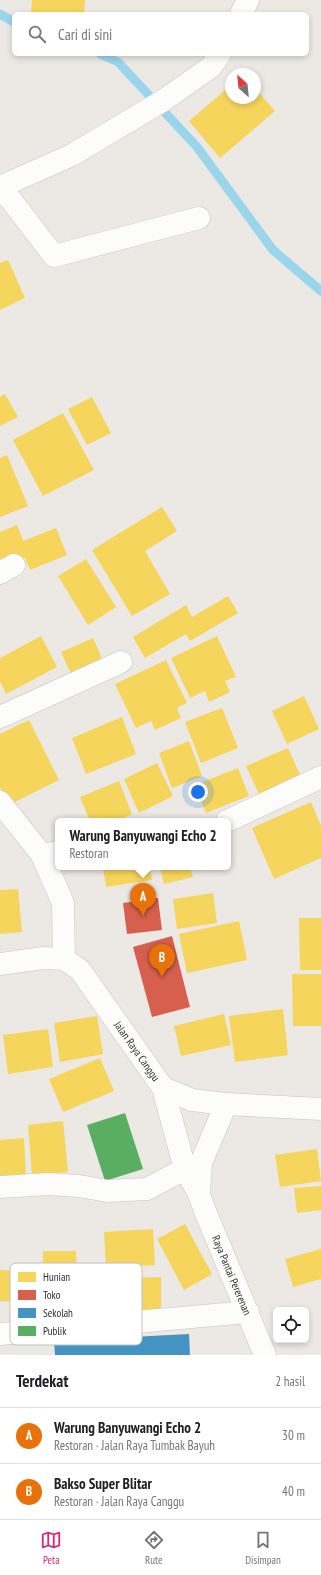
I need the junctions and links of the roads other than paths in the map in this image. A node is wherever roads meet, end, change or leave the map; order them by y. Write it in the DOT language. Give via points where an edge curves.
graph roads {
  1 [pos="248,0"];
  2 [pos="242,12"];
  3 [pos="219,56"];
  4 [pos="0,187"];
  5 [pos="199,218"];
  6 [pos="122,662"];
  7 [pos="0,717"];
  8 [pos="321,777"];
  9 [pos="0,802"];
  10 [pos="231,819"];
  11 [pos="50,854"];
  12 [pos="64,959"];
  13 [pos="0,964"];
  14 [pos="163,1088"];
  15 [pos="226,1104"];
  16 [pos="321,1109"];
  17 [pos="185,1168"];
  18 [pos="0,1187"];
  19 [pos="199,1194"];
  20 [pos="248,1312"];
  21 [pos="142,1321"];
  22 [pos="10,1333"];
  23 [pos="0,1334"];
  24 [pos="265,1355"];
  1 -- 2 [label="street"];
  3 -- 4 [label="street" via="211,67 164,100 72,155"];
  4 -- 5 [label="street" via="54,256"];
  6 -- 7 [label="street"];
  8 -- 10 [label="street"];
  9 -- 11 [label="street"];
  11 -- 12 [label="street" via="63,903"];
  12 -- 13 [label="street" via="43,958"];
  12 -- 14 [label="street, Jalan Raya Canggu" via="80,970"];
  14 -- 15 [label="street, Jalan Raya Canggu" via="192,1100"];
  14 -- 17 [label="street, Raya Pantai Pererenan"];
  15 -- 16 [label="street, Jalan Raya Canggu"];
  15 -- 19 [label="street, Raya Pantai Pererenan" via="201,1163"];
  17 -- 18 [label="street" via="148,1189 107,1191 48,1184"];
  17 -- 19 [label="street, Raya Pantai Pererenan"];
  19 -- 20 [label="street, Raya Pantai Pererenan"];
  20 -- 21 [label="street"];
  20 -- 24 [label="street, Raya Pantai Pererenan"];
  22 -- 23 [label="street"];
}
